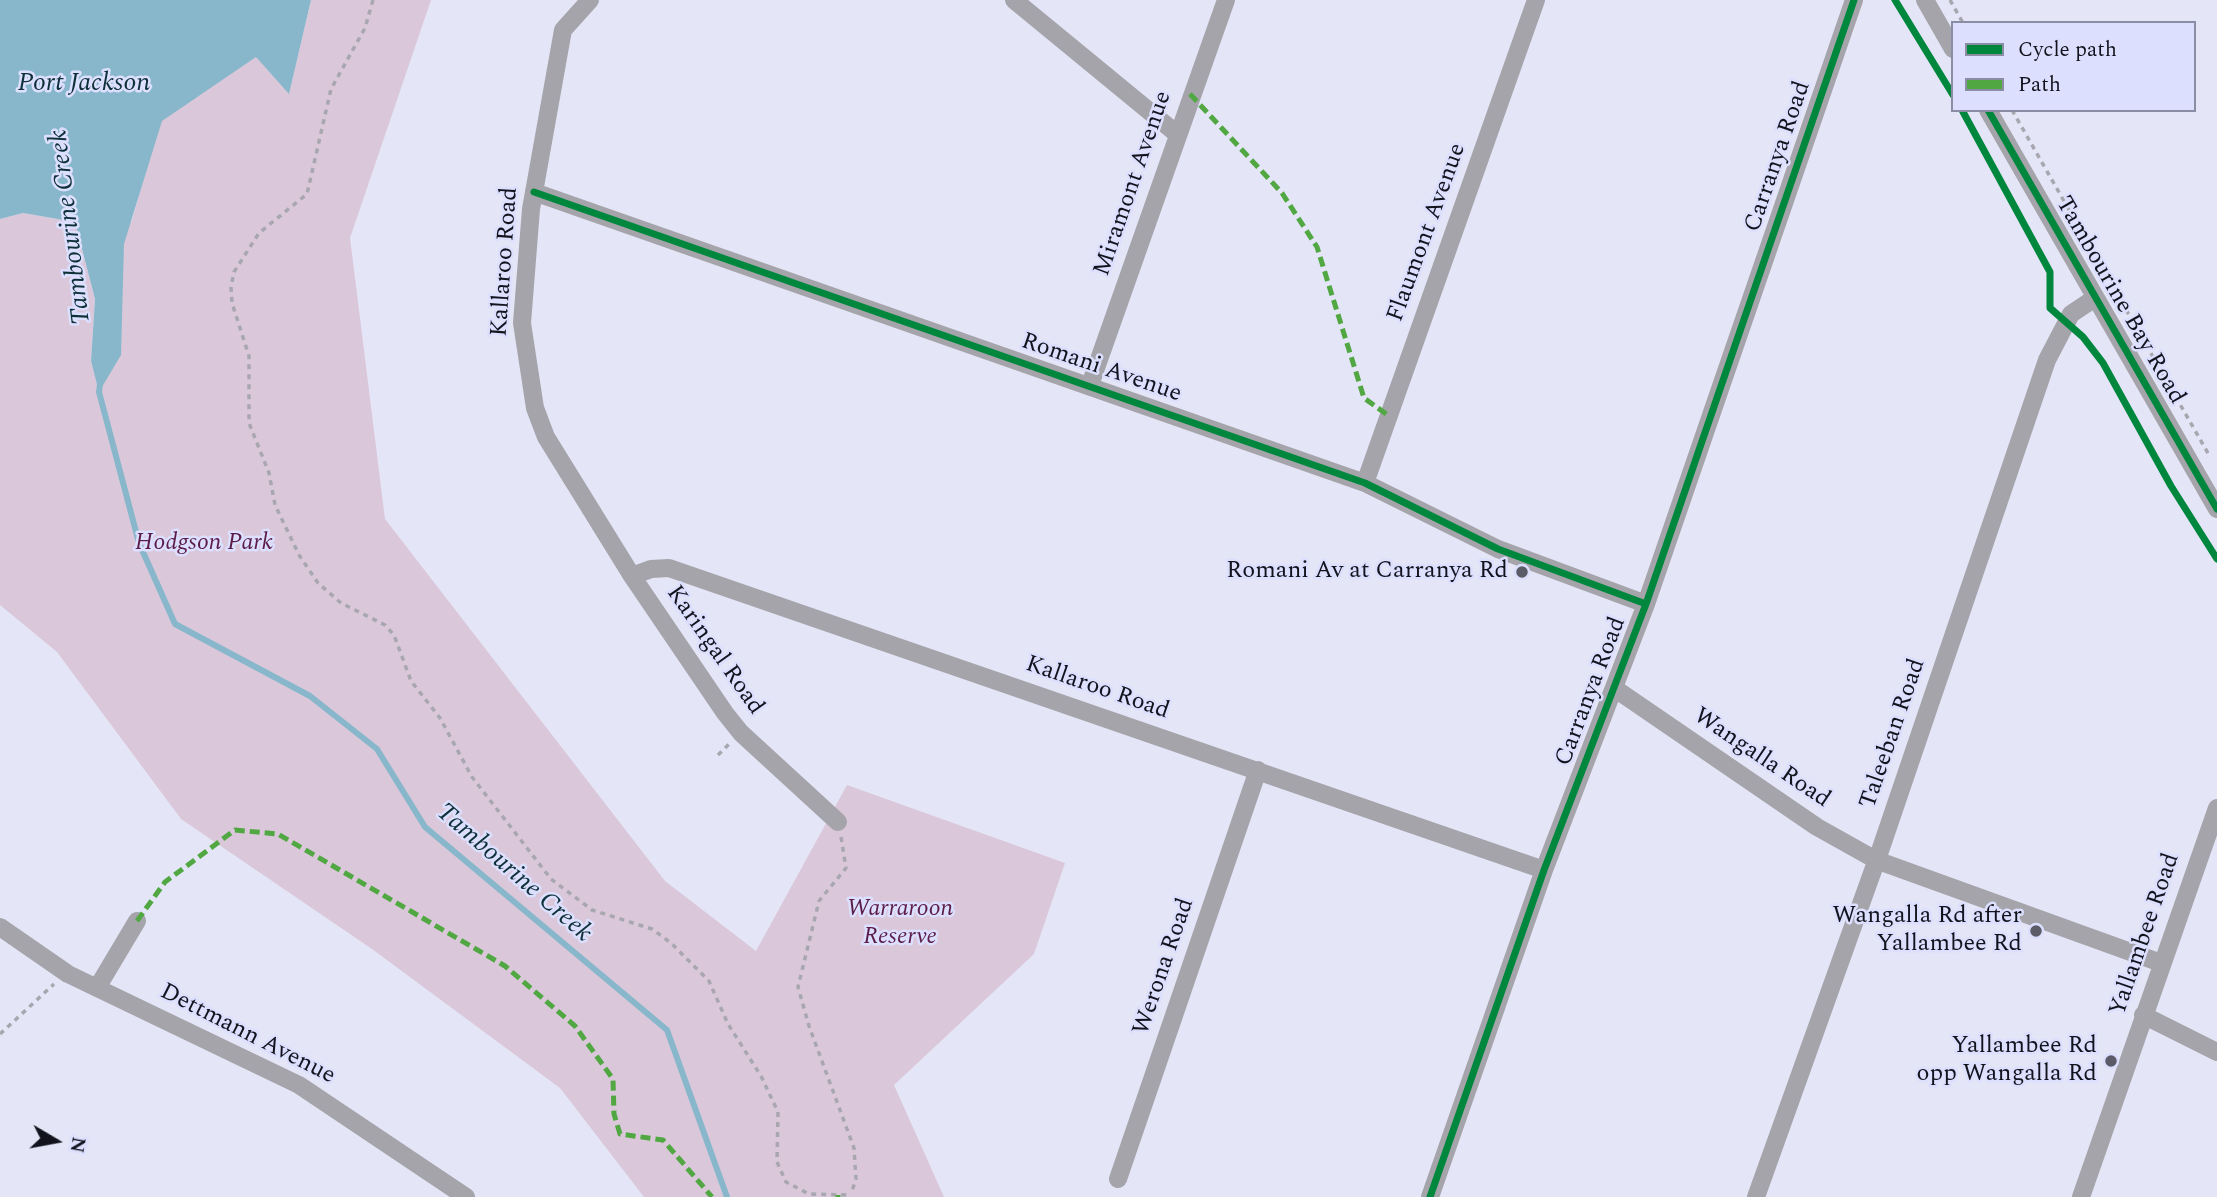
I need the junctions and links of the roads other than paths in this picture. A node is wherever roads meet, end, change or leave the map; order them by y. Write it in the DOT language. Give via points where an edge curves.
graph roads {
  1 [pos="590,0"];
  2 [pos="1014,0"];
  3 [pos="1226,0"];
  4 [pos="1536,0"];
  5 [pos="1854,0"];
  6 [pos="1925,0"];
  7 [pos="1951,46"];
  8 [pos="1989,112"];
  9 [pos="1177,134"];
  10 [pos="534,192"];
  11 [pos="2095,298"];
  12 [pos="1090,385"];
  13 [pos="1365,483"];
  14 [pos="2217,509"];
  15 [pos="621,558"];
  16 [pos="632,576"];
  17 [pos="1646,604"];
  18 [pos="1614,688"];
  19 [pos="1258,770"];
  20 [pos="2217,808"];
  21 [pos="838,822"];
  22 [pos="1876,860"];
  23 [pos="1544,870"];
  24 [pos="137,921"];
  25 [pos="0,927"];
  26 [pos="2161,963"];
  27 [pos="97,988"];
  28 [pos="2143,1014"];
  29 [pos="2217,1052"];
  30 [pos="1118,1179"];
  31 [pos="466,1197"];
  32 [pos="1430,1197"];
  33 [pos="1756,1197"];
  34 [pos="2081,1197"];
  1 -- 10 [label="street, Kallaroo Road" via="563,30"];
  2 -- 9 [label="street"];
  3 -- 9 [label="street, Miramont Avenue"];
  4 -- 13 [label="street, Flaumont Avenue"];
  5 -- 17 [label="street, Carranya Road"];
  6 -- 7 [label="street"];
  8 -- 11 [label="street, Tambourine Bay Road"];
  9 -- 12 [label="street, Miramont Avenue"];
  10 -- 12 [label="street, Romani Avenue"];
  10 -- 15 [label="street, Kallaroo Road" via="522,323 535,408 546,437"];
  11 -- 14 [label="street, Tambourine Bay Road"];
  11 -- 22 [label="street, Taleeban Road" via="2071,314 2047,360"];
  12 -- 13 [label="street, Romani Avenue"];
  13 -- 17 [label="street, Romani Avenue" via="1498,549"];
  15 -- 16 [label="street, Karingal Road"];
  16 -- 19 [label="street, Kallaroo Road" via="669,568"];
  16 -- 21 [label="street, Karingal Road" via="741,733"];
  17 -- 18 [label="street, Carranya Road"];
  18 -- 22 [label="street, Wangalla Road" via="1817,827"];
  18 -- 23 [label="street, Carranya Road"];
  19 -- 23 [label="street, Kallaroo Road"];
  19 -- 30 [label="street, Werona Road"];
  20 -- 26 [label="street, Yallambee Road"];
  22 -- 26 [label="street, Wangalla Road"];
  22 -- 33 [label="street, Taleeban Road"];
  23 -- 32 [label="street, Carranya Road"];
  24 -- 27 [label="street"];
  25 -- 27 [label="street, Dettmann Avenue" via="65,973"];
  26 -- 28 [label="street, Yallambee Road"];
  27 -- 31 [label="street, Dettmann Avenue" via="299,1086"];
  28 -- 29 [label="street"];
  28 -- 34 [label="street, Yallambee Road"];
}
